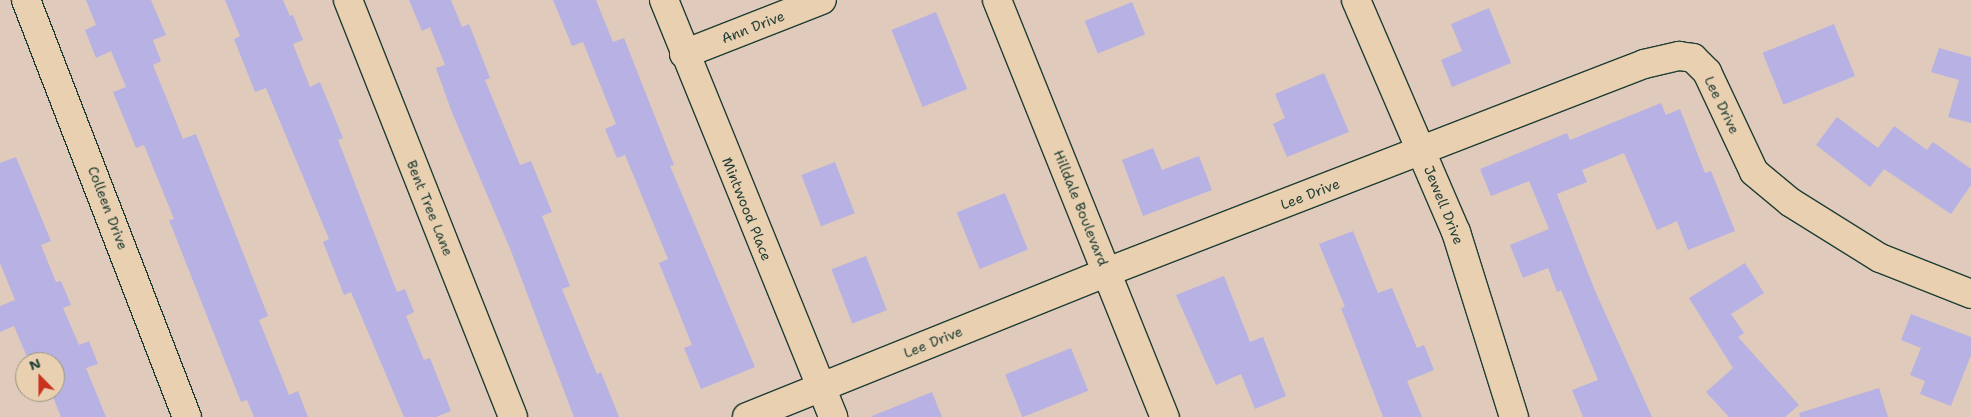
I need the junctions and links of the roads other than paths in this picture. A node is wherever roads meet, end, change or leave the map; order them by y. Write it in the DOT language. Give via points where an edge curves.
graph roads {
  1 [pos="26,0"];
  2 [pos="348,0"];
  3 [pos="664,0"];
  4 [pos="822,0"];
  5 [pos="997,0"];
  6 [pos="1356,0"];
  7 [pos="684,54"];
  8 [pos="1422,151"];
  9 [pos="1107,272"];
  10 [pos="1971,294"];
  11 [pos="820,387"];
  12 [pos="187,417"];
  13 [pos="513,417"];
  14 [pos="747,417"];
  15 [pos="833,417"];
  16 [pos="1165,417"];
  17 [pos="1514,417"];
  1 -- 12 [label="street, Colleen Drive"];
  2 -- 13 [label="street, Bent Tree Lane"];
  3 -- 7 [label="street, Mintwood Place"];
  4 -- 7 [label="street, Ann Drive"];
  5 -- 9 [label="street, Hilldale Boulevard"];
  6 -- 8 [label="street, Jewell Drive"];
  7 -- 11 [label="street, Mintwood Place"];
  8 -- 9 [label="street, Lee Drive"];
  8 -- 10 [label="street, Lee Drive" via="1644,64 1679,56 1693,58 1707,72 1754,172 1806,213 1880,258"];
  8 -- 17 [label="street, Jewell Drive" via="1456,232"];
  9 -- 11 [label="street, Lee Drive"];
  9 -- 16 [label="street, Hilldale Boulevard"];
  11 -- 14 [label="street, Lee Drive"];
  11 -- 15 [label="street, Mintwood Place"];
}
